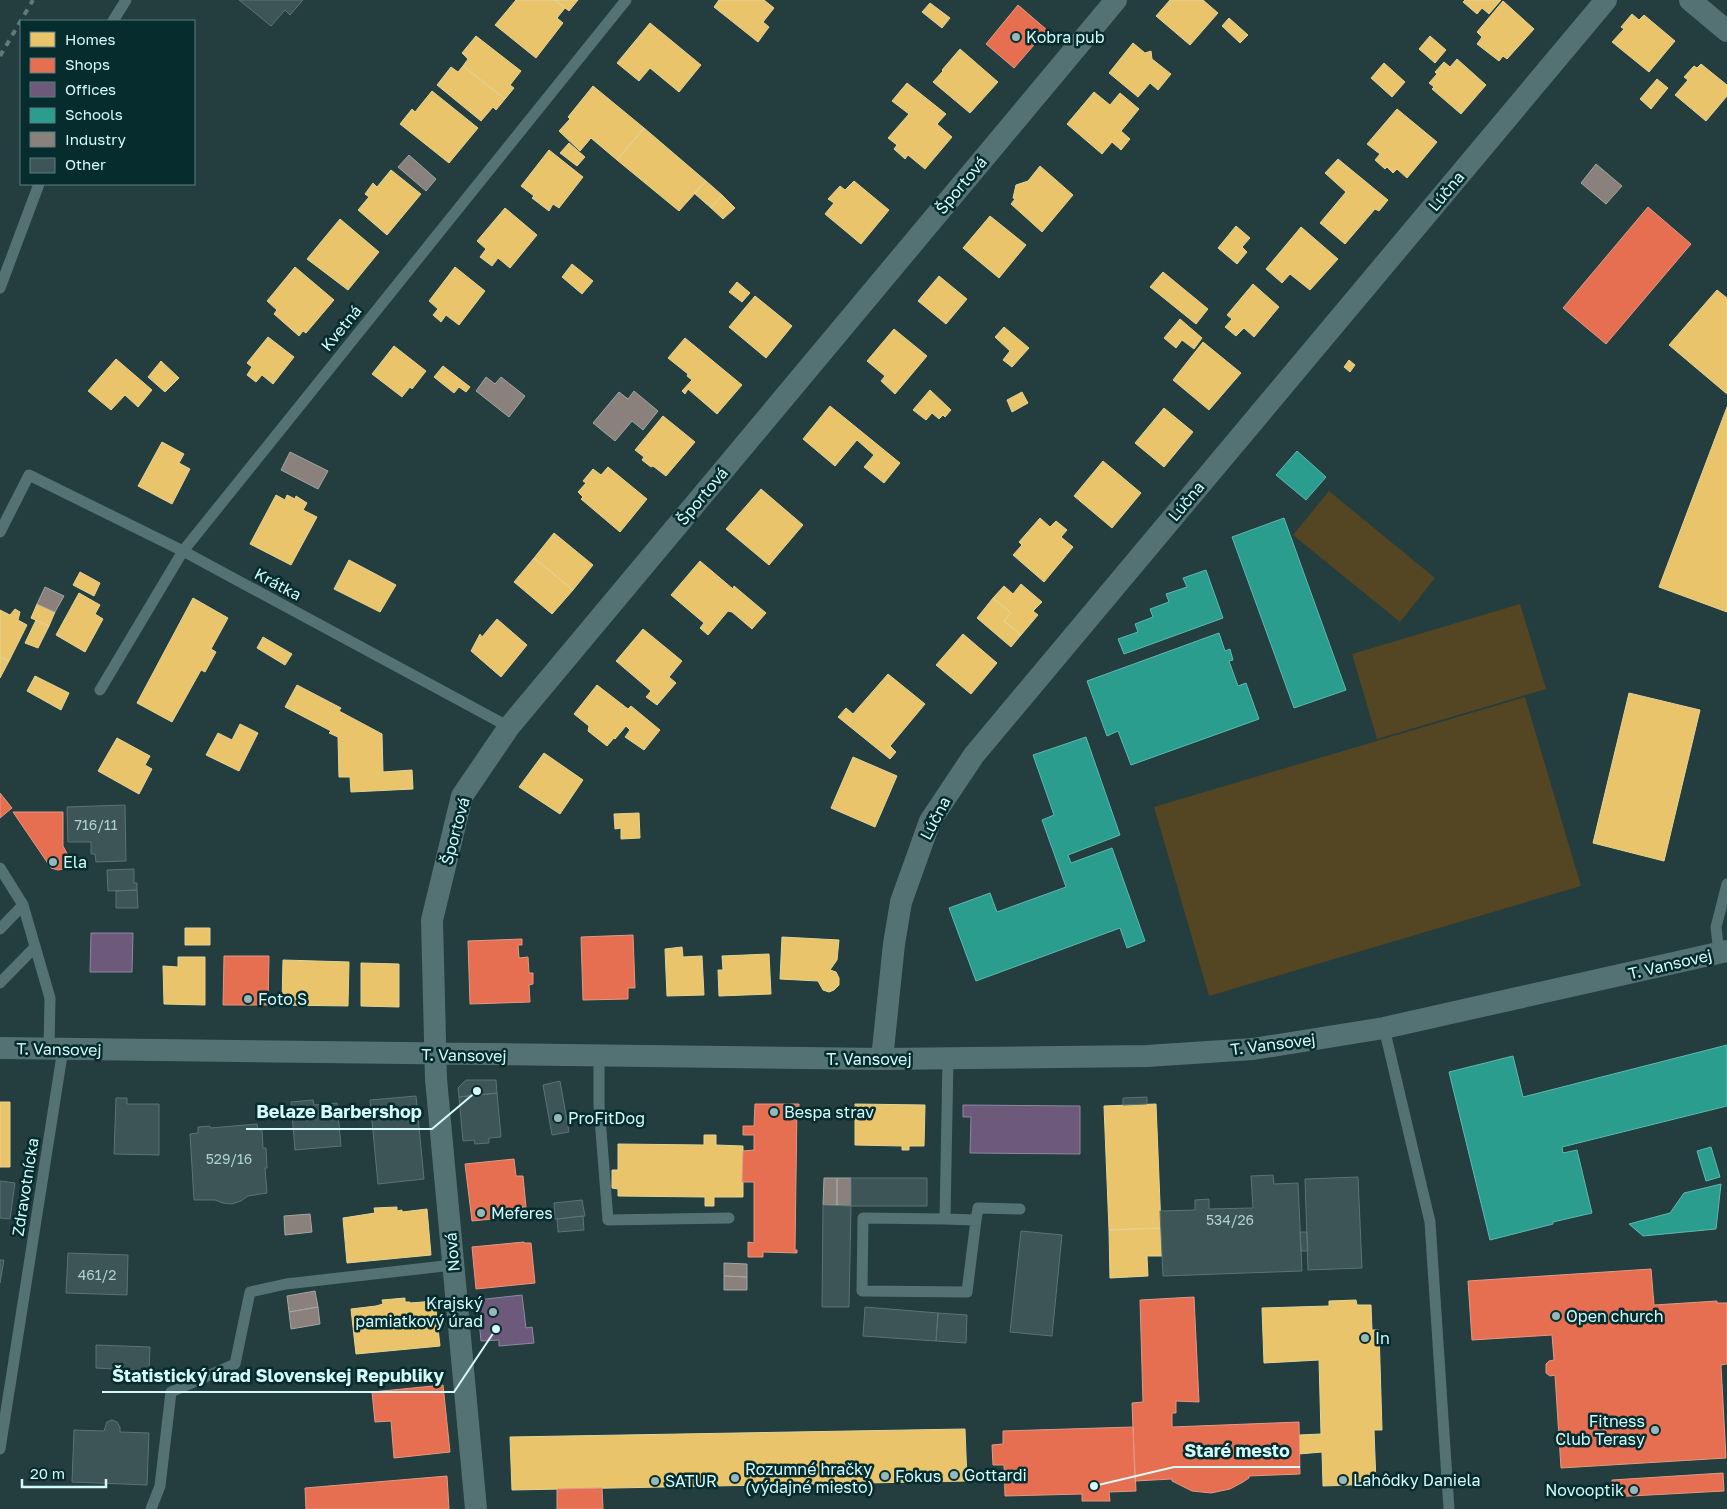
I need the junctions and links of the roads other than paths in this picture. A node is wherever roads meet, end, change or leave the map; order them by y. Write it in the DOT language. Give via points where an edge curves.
graph roads {
  1 [pos="126,0"];
  2 [pos="626,0"];
  3 [pos="1116,0"];
  4 [pos="1606,0"];
  5 [pos="1690,0"];
  6 [pos="115,20"];
  7 [pos="1727,31"];
  8 [pos="39,185"];
  9 [pos="0,288"];
  10 [pos="0,532"];
  11 [pos="183,551"];
  12 [pos="100,690"];
  13 [pos="509,727"];
  14 [pos="0,868"];
  15 [pos="1727,884"];
  16 [pos="23,906"];
  17 [pos="0,928"];
  18 [pos="35,947"];
  19 [pos="1723,952"];
  20 [pos="0,983"];
  21 [pos="1384,1028"];
  22 [pos="0,1048"];
  23 [pos="56,1048"];
  24 [pos="435,1055"];
  25 [pos="599,1056"];
  26 [pos="948,1058"];
  27 [pos="882,1059"];
  28 [pos="1020,1209"];
  29 [pos="730,1218"];
  30 [pos="945,1219"];
  31 [pos="976,1220"];
  32 [pos="453,1265"];
  33 [pos="0,1449"];
  34 [pos="151,1509"];
  35 [pos="476,1509"];
  36 [pos="1450,1509"];
  1 -- 6 [label="lane"];
  2 -- 11 [label="lane, Kvetná"];
  3 -- 13 [label="street, Športová"];
  4 -- 27 [label="street, Lúčna" via="974,754 930,821 901,902"];
  5 -- 7 [label="street"];
  8 -- 9 [label="lane"];
  10 -- 11 [label="lane, Krátka" via="29,475"];
  11 -- 12 [label="lane, Kvetná"];
  11 -- 13 [label="lane, Krátka"];
  13 -- 24 [label="street, Športová" via="462,796 432,920"];
  14 -- 16 [label="lane, Zdravotnícka"];
  15 -- 19 [label="lane" via="1716,928"];
  16 -- 17 [label="lane"];
  16 -- 18 [label="lane, Zdravotnícka"];
  18 -- 20 [label="lane"];
  18 -- 23 [label="lane, Zdravotnícka" via="50,998"];
  19 -- 21 [label="street, T. Vansovej"];
  21 -- 26 [label="street, T. Vansovej" via="1253,1048 1156,1055"];
  21 -- 36 [label="lane" via="1430,1222"];
  22 -- 23 [label="street, T. Vansovej"];
  23 -- 24 [label="street, T. Vansovej"];
  23 -- 33 [label="lane, Zdravotnícka"];
  24 -- 25 [label="street, T. Vansovej"];
  24 -- 32 [label="street, Nová"];
  25 -- 27 [label="street, T. Vansovej"];
  25 -- 29 [label="lane" via="599,1105 608,1220"];
  26 -- 27 [label="street, T. Vansovej"];
  26 -- 30 [label="lane"];
  28 -- 31 [label="lane" via="978,1208"];
  30 -- 31 [label="lane"];
  30 -- 31 [label="lane" via="863,1218 862,1291 967,1292"];
  32 -- 34 [label="lane" via="286,1284 250,1292 236,1364 171,1392 160,1486"];
  32 -- 35 [label="street, Nová"];
}
